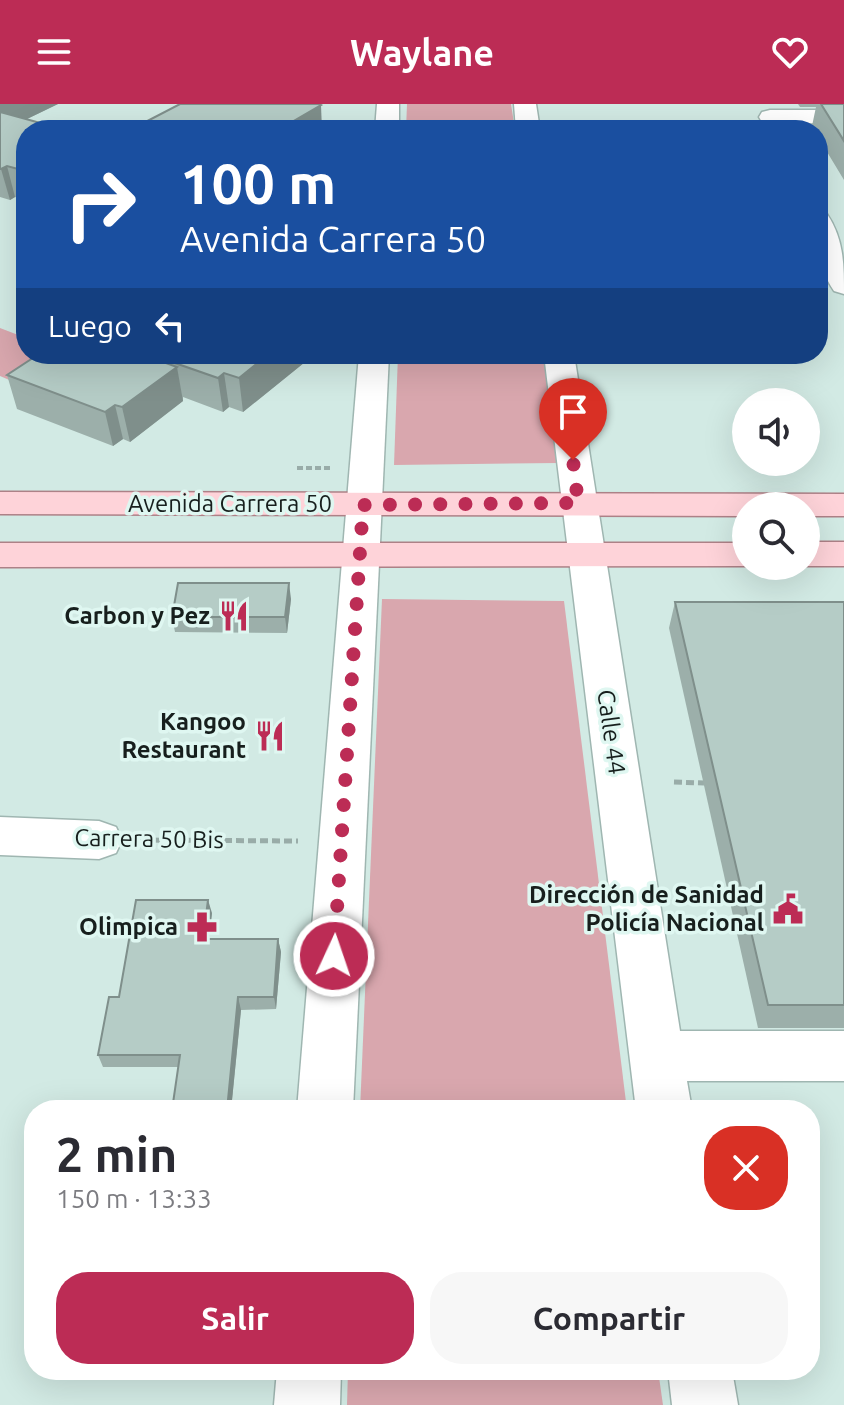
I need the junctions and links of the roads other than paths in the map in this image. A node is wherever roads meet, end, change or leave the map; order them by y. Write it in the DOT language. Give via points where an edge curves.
graph roads {
  1 [pos="770,117"];
  2 [pos="844,117"];
  3 [pos="828,246"];
  4 [pos="844,285"];
  5 [pos="373,364"];
  6 [pos="560,364"];
  7 [pos="0,503"];
  8 [pos="578,503"];
  9 [pos="363,505"];
  10 [pos="844,505"];
  11 [pos="820,554"];
  12 [pos="844,554"];
  13 [pos="0,555"];
  14 [pos="359,555"];
  15 [pos="732,555"];
  16 [pos="586,556"];
  17 [pos="0,836"];
  18 [pos="99,840"];
  19 [pos="656,1056"];
  20 [pos="844,1056"];
  21 [pos="326,1100"];
  22 [pos="663,1100"];
  23 [pos="308,1380"];
  24 [pos="701,1380"];
  25 [pos="307,1405"];
  26 [pos="705,1405"];
  1 -- 2 [label="street"];
  3 -- 4 [label="street"];
  5 -- 9 [label="street"];
  6 -- 8 [label="street, Calle 44"];
  7 -- 9 [label="main road, Avenida Carrera 50"];
  8 -- 9 [label="main road, Avenida Carrera 50"];
  8 -- 10 [label="main road, Avenida Carrera 50"];
  8 -- 16 [label="street, Calle 44"];
  9 -- 14 [label="street"];
  11 -- 12 [label="main road"];
  13 -- 14 [label="main road"];
  14 -- 16 [label="main road"];
  14 -- 21 [label="street"];
  15 -- 16 [label="main road"];
  16 -- 19 [label="street, Calle 44"];
  17 -- 18 [label="street, Carrera 50 Bis"];
  19 -- 20 [label="street"];
  19 -- 22 [label="street, Calle 44"];
  23 -- 25 [label="street"];
  24 -- 26 [label="street"];
}
